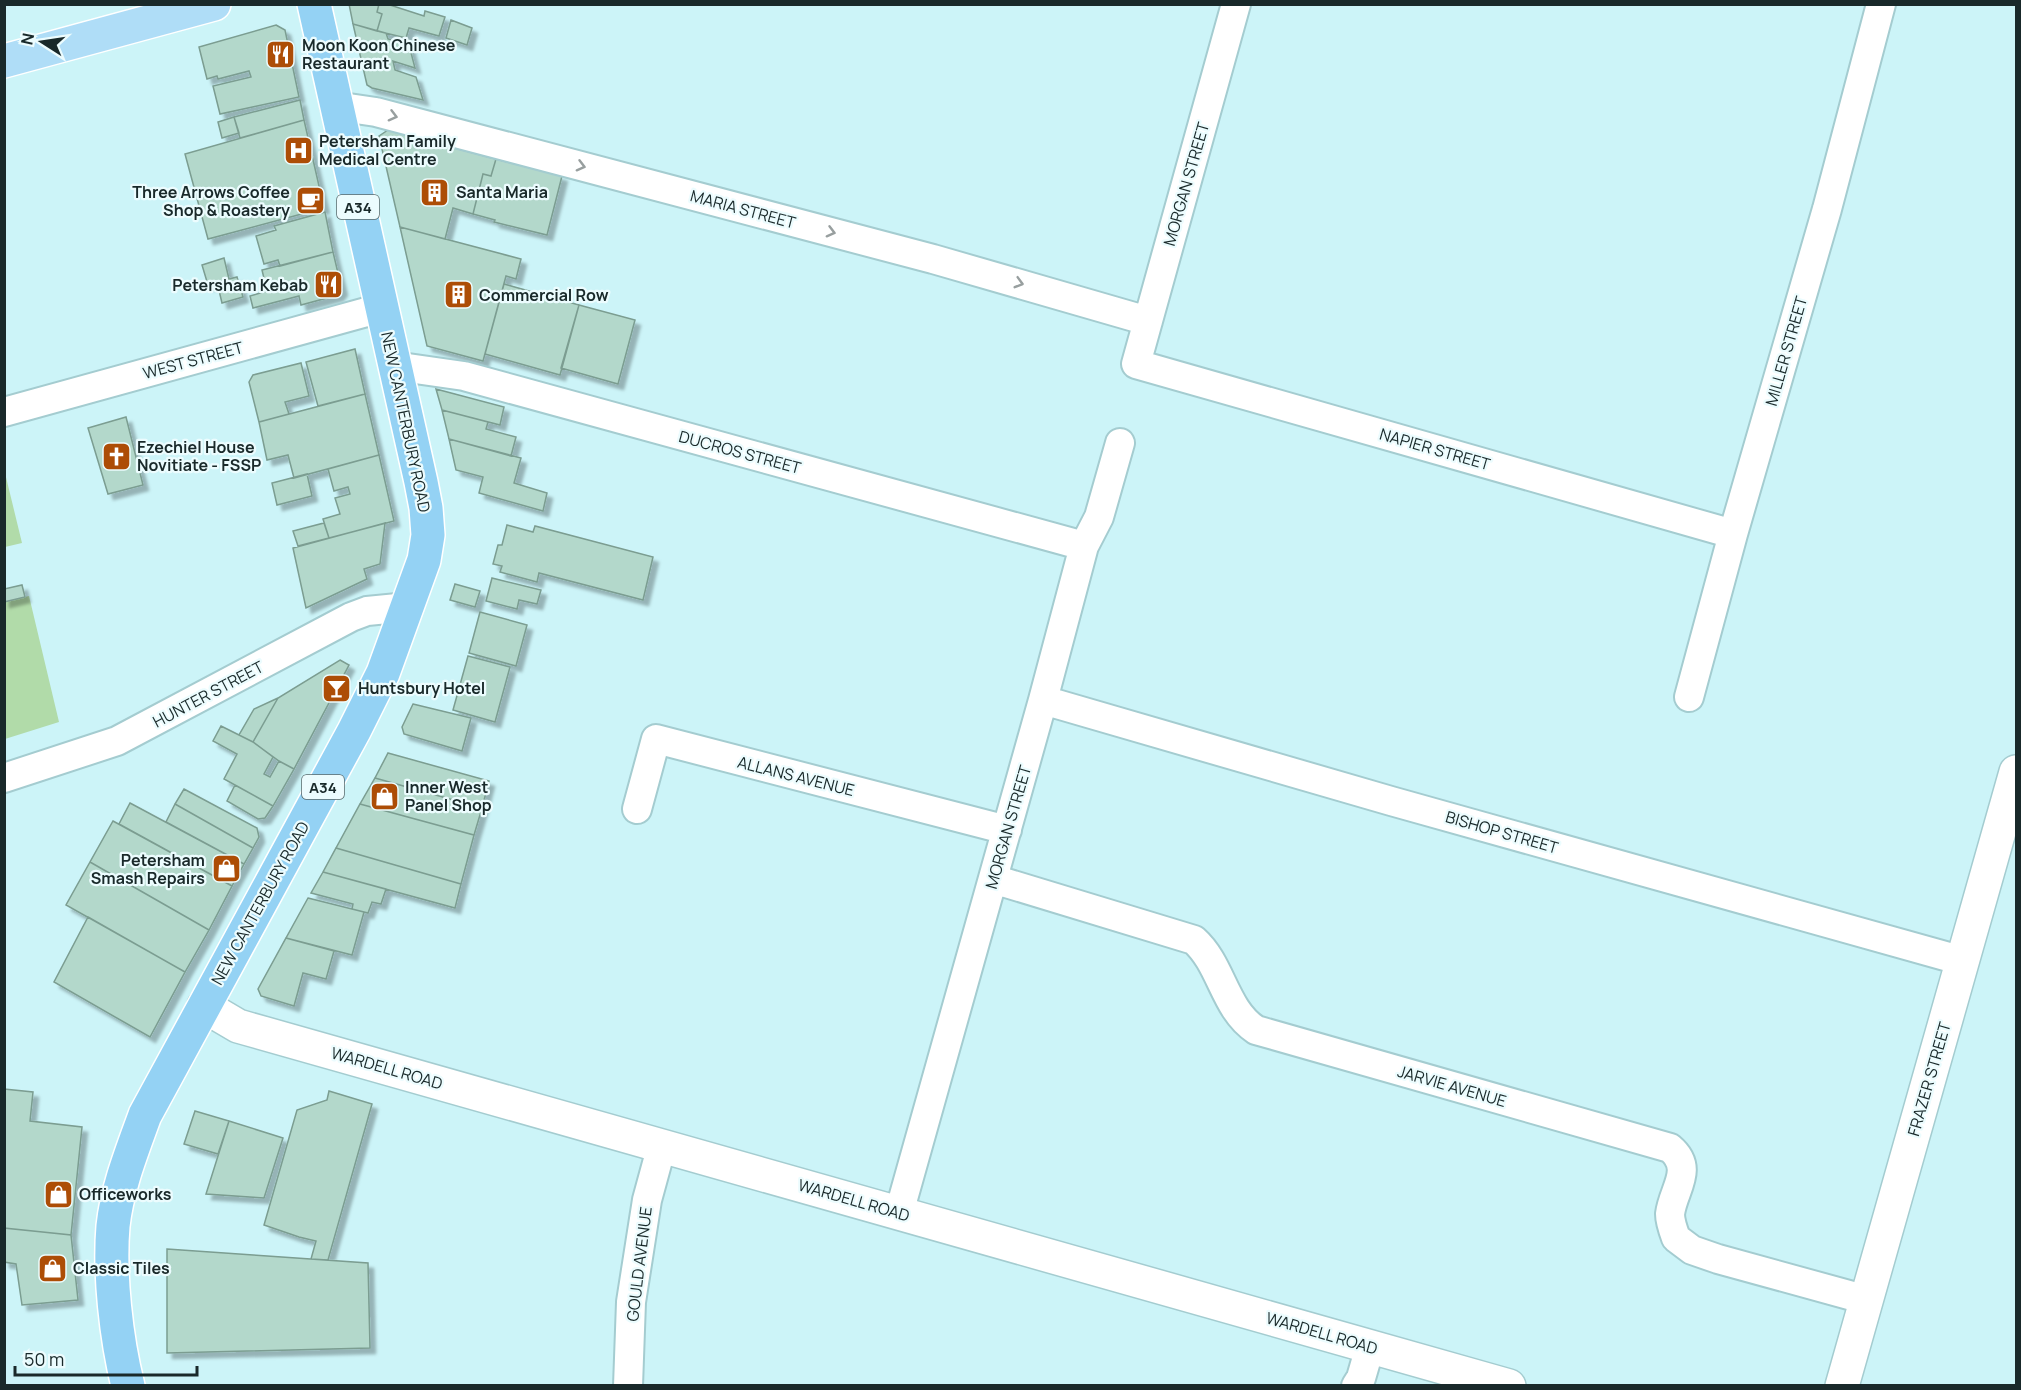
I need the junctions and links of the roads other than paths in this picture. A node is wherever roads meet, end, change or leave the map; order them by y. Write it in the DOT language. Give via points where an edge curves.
graph roads {
  1 [pos="214,4"];
  2 [pos="314,4"];
  3 [pos="1236,4"];
  4 [pos="1881,4"];
  5 [pos="4,61"];
  6 [pos="335,106"];
  7 [pos="381,308"];
  8 [pos="1148,321"];
  9 [pos="1136,364"];
  10 [pos="394,366"];
  11 [pos="4,412"];
  12 [pos="1120,443"];
  13 [pos="1733,534"];
  14 [pos="1084,546"];
  15 [pos="408,608"];
  16 [pos="1689,697"];
  17 [pos="1044,700"];
  18 [pos="2016,772"];
  19 [pos="4,778"];
  20 [pos="637,809"];
  21 [pos="2010,818"];
  22 [pos="1007,830"];
  23 [pos="993,879"];
  24 [pos="1963,961"];
  25 [pos="204,1006"];
  26 [pos="662,1146"];
  27 [pos="899,1213"];
  28 [pos="1868,1300"];
  29 [pos="1370,1347"];
  30 [pos="128,1386"];
  31 [pos="628,1386"];
  32 [pos="1356,1386"];
  33 [pos="1509,1386"];
  34 [pos="1842,1386"];
  1 -- 5 [label="main road"];
  2 -- 6 [label="highway, NEW CANTERBURY ROAD / A34"];
  3 -- 8 [label="street, MORGAN STREET"];
  4 -- 13 [label="street, MILLER STREET" via="1827,209"];
  6 -- 7 [label="highway, NEW CANTERBURY ROAD / A34"];
  6 -- 8 [label="street, MARIA STREET, one-way" via="364,109 933,259"];
  7 -- 10 [label="highway, NEW CANTERBURY ROAD / A34"];
  7 -- 11 [label="street, WEST STREET"];
  8 -- 9 [label="street, MORGAN STREET"];
  9 -- 13 [label="street, NAPIER STREET"];
  10 -- 14 [label="street, DUCROS STREET" via="464,376"];
  10 -- 15 [label="highway, NEW CANTERBURY ROAD / A34" via="422,482 428,526 424,560"];
  12 -- 14 [label="street, MORGAN STREET" via="1099,517"];
  13 -- 16 [label="street, MILLER STREET"];
  14 -- 17 [label="street, MORGAN STREET"];
  15 -- 19 [label="street, HUNTER STREET" via="367,611 351,617 117,741"];
  15 -- 25 [label="highway, NEW CANTERBURY ROAD / A34" via="383,673 358,722"];
  17 -- 22 [label="street, MORGAN STREET"];
  17 -- 24 [label="street, BISHOP STREET"];
  18 -- 21 [label="street, FRAZER STREET"];
  20 -- 22 [label="street, ALLANS AVENUE" via="656,740"];
  21 -- 24 [label="street, FRAZER STREET"];
  22 -- 23 [label="street, MORGAN STREET"];
  23 -- 27 [label="street, MORGAN STREET"];
  23 -- 28 [label="street, JARVIE AVENUE" via="1194,940 1206,951 1238,1013 1256,1030 1670,1148 1681,1160 1682,1169 1670,1214 1676,1238 1692,1250 1718,1260"];
  24 -- 28 [label="street, FRAZER STREET"];
  25 -- 26 [label="street, WARDELL ROAD" via="238,1026"];
  25 -- 30 [label="highway, NEW CANTERBURY ROAD / A34" via="145,1115 129,1158 113,1225 112,1270 121,1360"];
  26 -- 27 [label="street, WARDELL ROAD"];
  26 -- 31 [label="street, GOULD AVENUE" via="647,1200 632,1302"];
  27 -- 29 [label="street, WARDELL ROAD"];
  28 -- 34 [label="street, FRAZER STREET"];
  29 -- 32 [label="street"];
  29 -- 33 [label="street, WARDELL ROAD"];
}
